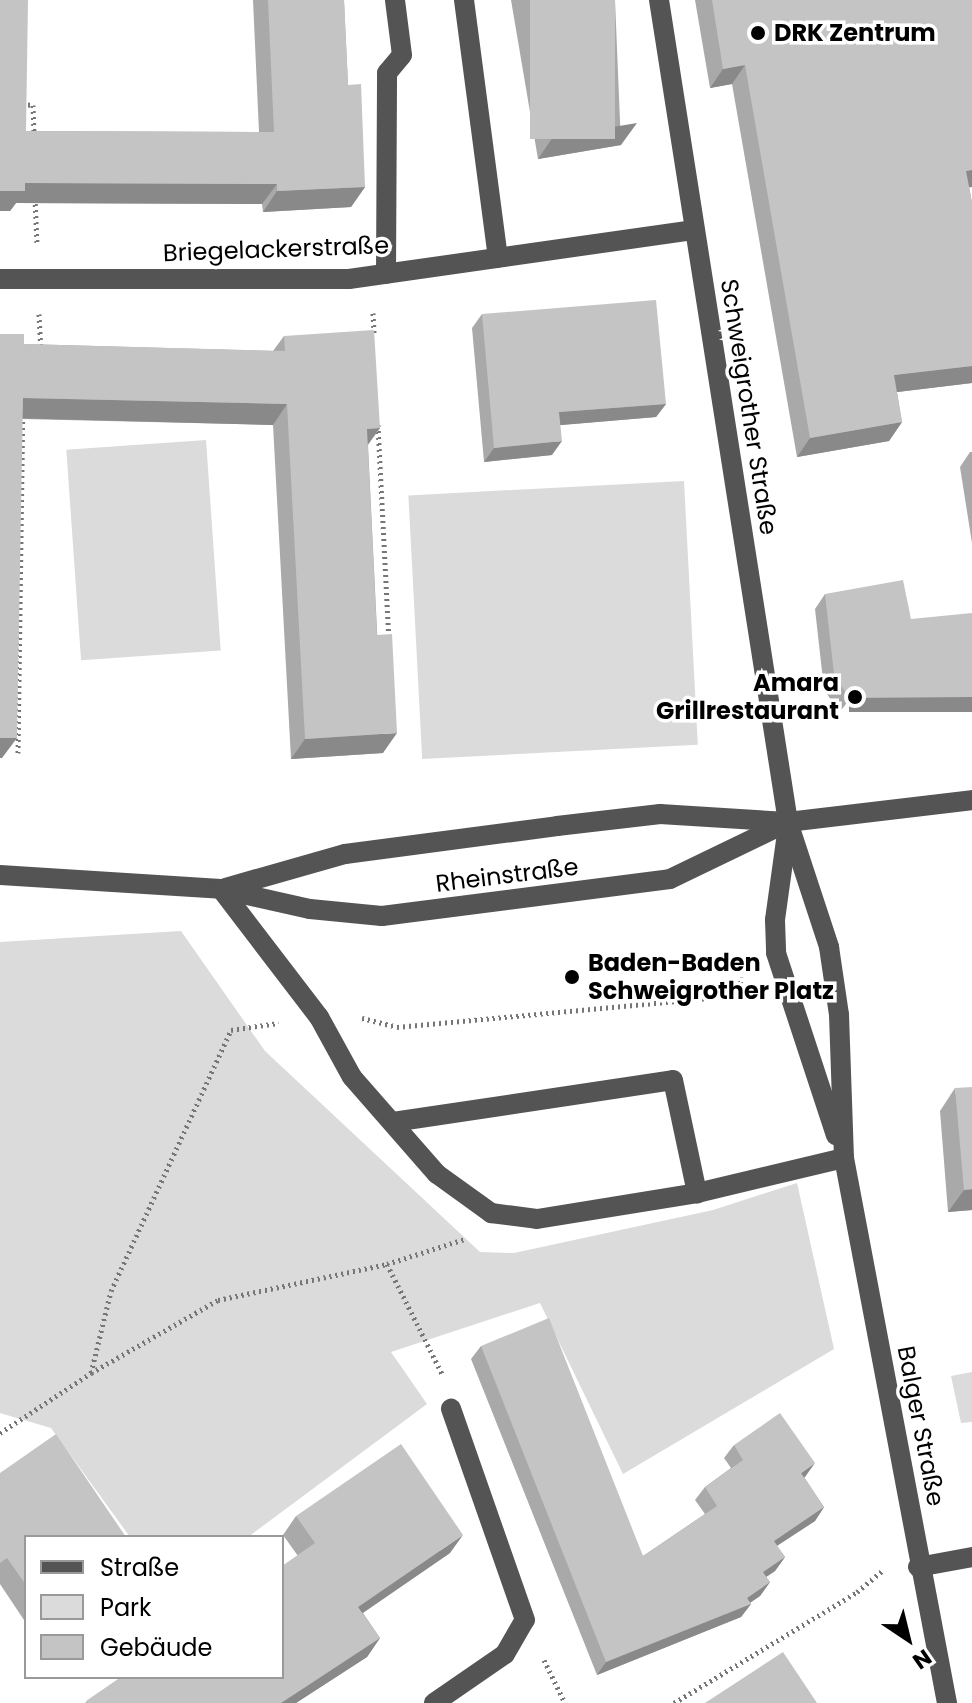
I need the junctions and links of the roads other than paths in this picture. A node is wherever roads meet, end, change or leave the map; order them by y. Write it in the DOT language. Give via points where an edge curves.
graph roads {
  1 [pos="395,0"];
  2 [pos="464,0"];
  3 [pos="659,0"];
  4 [pos="695,230"];
  5 [pos="498,258"];
  6 [pos="379,275"];
  7 [pos="0,279"];
  8 [pos="972,800"];
  9 [pos="788,822"];
  10 [pos="0,875"];
  11 [pos="221,889"];
  12 [pos="393,1122"];
  13 [pos="844,1158"];
  14 [pos="697,1193"];
  15 [pos="451,1409"];
  16 [pos="972,1557"];
  17 [pos="918,1567"];
  18 [pos="434,1703"];
  19 [pos="947,1703"];
  1 -- 6 [label="street" via="402,55 387,73"];
  2 -- 5 [label="street"];
  3 -- 4 [label="street, Schweigrother Straße"];
  4 -- 5 [label="street, Briegelackerstraße"];
  4 -- 9 [label="street, Schweigrother Straße"];
  5 -- 6 [label="street, Briegelackerstraße"];
  6 -- 7 [label="street, Briegelackerstraße"];
  8 -- 9 [label="street, Rheinstraße"];
  9 -- 11 [label="street, Rheinstraße" via="660,814 557,826 345,854"];
  9 -- 11 [label="street, Rheinstraße" via="670,879 547,897 382,916 310,909"];
  9 -- 13 [label="street, Balger Straße" via="829,947 839,1015"];
  9 -- 13 [label="street, Balger Straße" via="775,920 776,953"];
  10 -- 11 [label="street, Rheinstraße"];
  11 -- 12 [label="street" via="319,1017 352,1077"];
  12 -- 14 [label="street" via="437,1174 491,1213 537,1219"];
  12 -- 14 [label="street" via="673,1080"];
  13 -- 14 [label="street"];
  13 -- 17 [label="street, Balger Straße" via="918,1542"];
  15 -- 18 [label="street" via="525,1620 505,1654"];
  16 -- 17 [label="street"];
  17 -- 19 [label="street, Balger Straße"];
}
